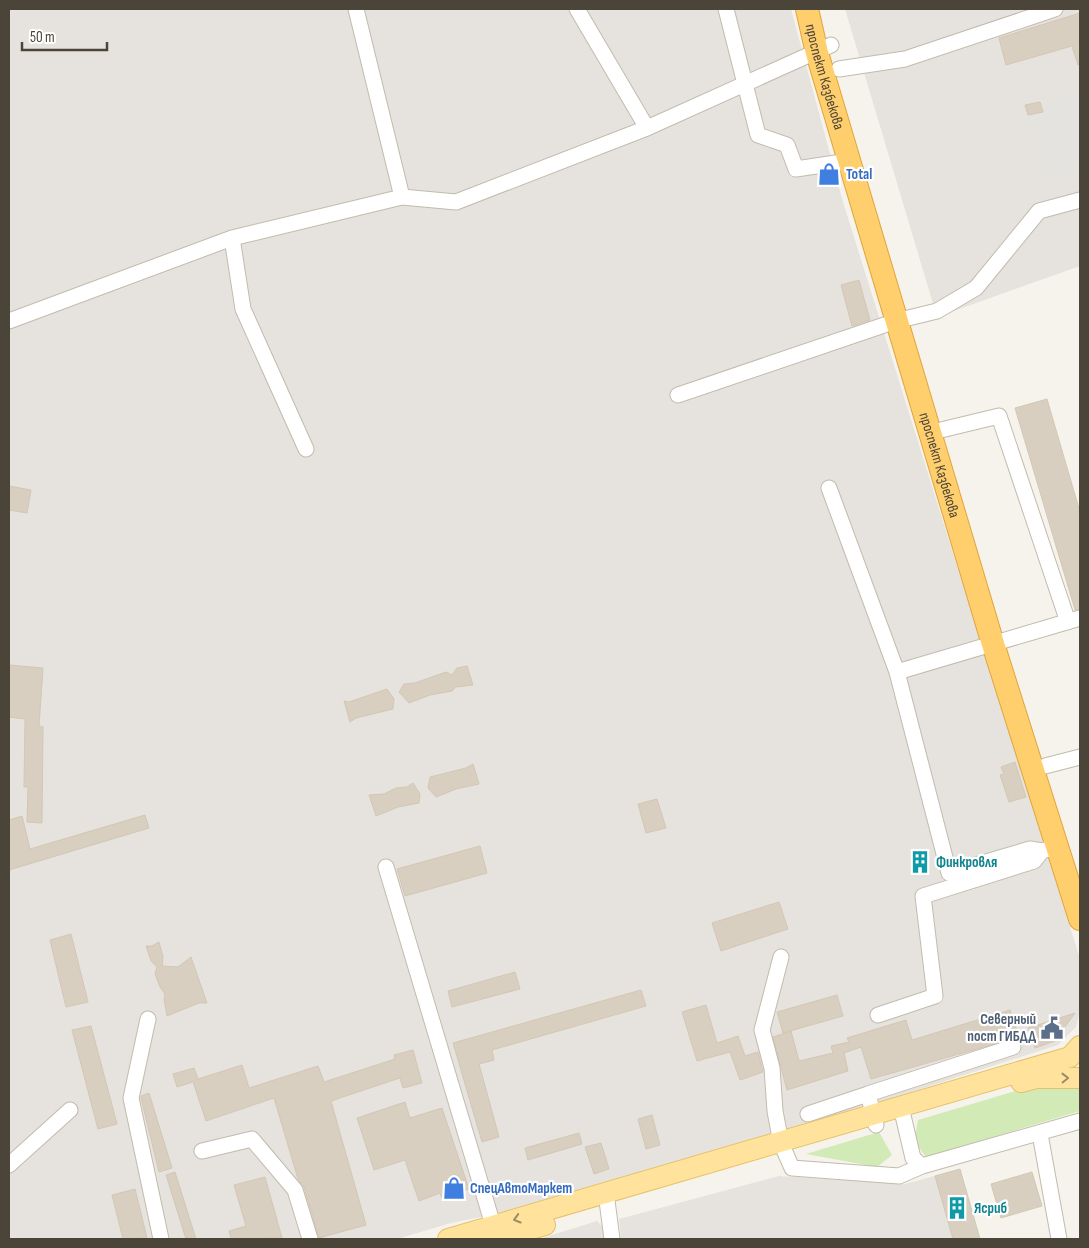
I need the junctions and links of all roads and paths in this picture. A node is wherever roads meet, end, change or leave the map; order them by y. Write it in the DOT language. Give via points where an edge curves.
graph roads {
  1 [pos="356,9"];
  2 [pos="577,9"];
  3 [pos="726,9"];
  4 [pos="807,9"];
  5 [pos="820,9"];
  6 [pos="1054,9"];
  7 [pos="824,49"];
  8 [pos="839,69"];
  9 [pos="745,84"];
  10 [pos="647,128"];
  11 [pos="849,161"];
  12 [pos="402,196"];
  13 [pos="1080,200"];
  14 [pos="232,238"];
  15 [pos="902,320"];
  16 [pos="9,321"];
  17 [pos="678,394"];
  18 [pos="941,430"];
  19 [pos="306,450"];
  20 [pos="828,488"];
  21 [pos="1074,620"];
  22 [pos="999,643"];
  23 [pos="897,672"];
  24 [pos="1080,757"];
  25 [pos="1045,766"];
  26 [pos="1050,848"];
  27 [pos="386,867"];
  28 [pos="1080,884"];
  29 [pos="1080,919"];
  30 [pos="781,957"];
  31 [pos="878,1015"];
  32 [pos="148,1019"];
  33 [pos="1080,1046"];
  34 [pos="1013,1047"];
  35 [pos="1080,1078"];
  36 [pos="868,1094"];
  37 [pos="70,1110"];
  38 [pos="902,1112"];
  39 [pos="808,1114"];
  40 [pos="875,1120"];
  41 [pos="1080,1121"];
  42 [pos="1040,1134"];
  43 [pos="783,1148"];
  44 [pos="202,1151"];
  45 [pos="9,1165"];
  46 [pos="922,1166"];
  47 [pos="608,1199"];
  48 [pos="496,1235"];
  49 [pos="160,1239"];
  50 [pos="310,1239"];
  51 [pos="448,1239"];
  52 [pos="612,1239"];
  53 [pos="1059,1239"];
  1 -- 12 [label="lane"];
  2 -- 10 [label="lane"];
  3 -- 9 [label="lane"];
  4 -- 7 [label="highway, проспект Казбекова"];
  5 -- 7 [label="highway, проспект Казбекова"];
  6 -- 8 [label="lane" via="906,59"];
  7 -- 8 [label="highway, проспект Казбекова"];
  7 -- 9 [label="lane"];
  7 -- 11 [label="highway, проспект Казбекова"];
  8 -- 15 [label="highway, проспект Казбекова"];
  9 -- 10 [label="lane"];
  9 -- 11 [label="lane" via="758,135 787,145 796,169"];
  10 -- 12 [label="lane" via="456,202"];
  11 -- 15 [label="highway, проспект Казбекова"];
  12 -- 14 [label="lane"];
  13 -- 15 [label="lane" via="1039,211 976,288 937,311"];
  14 -- 16 [label="lane"];
  14 -- 19 [label="lane" via="243,309"];
  15 -- 17 [label="lane"];
  15 -- 18 [label="highway, проспект Казбекова"];
  15 -- 22 [label="highway, проспект Казбекова"];
  18 -- 21 [label="lane" via="999,416"];
  18 -- 22 [label="highway, проспект Казбекова"];
  20 -- 23 [label="lane"];
  21 -- 22 [label="lane"];
  22 -- 23 [label="lane"];
  22 -- 25 [label="highway, проспект Казбекова"];
  22 -- 26 [label="highway, проспект Казбекова"];
  23 -- 26 [label="lane" via="950,873 1030,849"];
  24 -- 25 [label="lane"];
  25 -- 28 [label="highway, проспект Казбекова"];
  26 -- 29 [label="highway, проспект Казбекова"];
  26 -- 31 [label="lane" via="1034,861 923,896 935,996"];
  27 -- 48 [label="lane"];
  30 -- 43 [label="lane" via="762,1030 772,1068 775,1111"];
  32 -- 49 [label="lane" via="131,1098"];
  33 -- 38 [label="main road" via="1070,1057"];
  34 -- 36 [label="lane"];
  38 -- 35 [label="main road, one-way" via="1036,1078"];
  36 -- 39 [label="lane"];
  36 -- 40 [label="lane"];
  37 -- 45 [label="lane"];
  38 -- 40 [label="main road"];
  38 -- 46 [label="lane" via="912,1158"];
  40 -- 43 [label="main road"];
  41 -- 42 [label="lane"];
  42 -- 46 [label="lane"];
  42 -- 53 [label="lane"];
  43 -- 46 [label="lane" via="792,1168 899,1176"];
  43 -- 47 [label="main road"];
  44 -- 50 [label="lane" via="252,1139 295,1190"];
  47 -- 48 [label="main road"];
  47 -- 52 [label="lane"];
  48 -- 51 [label="main road"];
}
